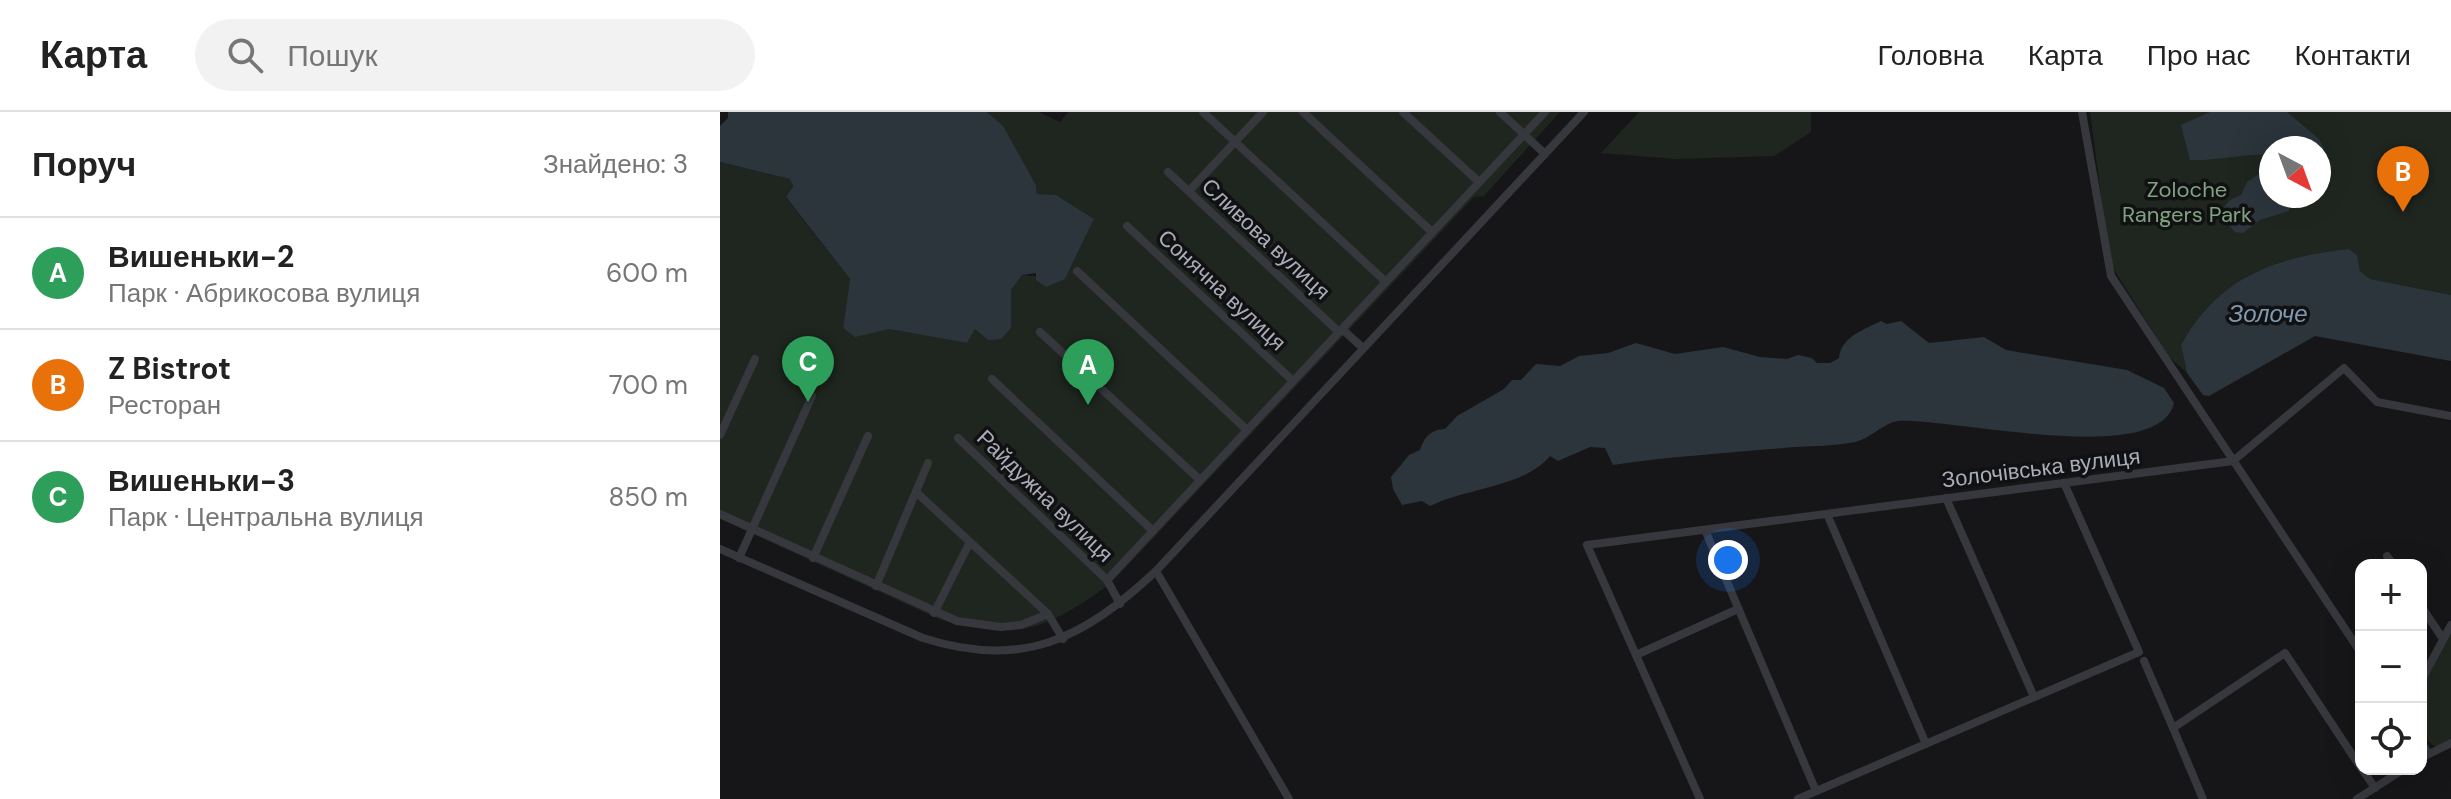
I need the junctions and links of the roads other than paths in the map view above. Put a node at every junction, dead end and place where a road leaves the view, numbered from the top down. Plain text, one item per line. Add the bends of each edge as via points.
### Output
1 (1203, 112) edge
2 (1263, 112) edge
3 (1303, 112) edge
4 (1403, 112) edge
5 (1500, 112) edge
6 (1545, 112) edge
7 (1584, 112) edge
8 (2082, 112) edge
9 (1524, 135) junction
10 (1235, 142) junction
11 (1545, 154) junction
12 (1168, 172) dead end
13 (1479, 182) junction
14 (1189, 191) junction
15 (1127, 226) dead end
16 (1432, 232) junction
17 (1077, 271) dead end
18 (1386, 282) junction
19 (1341, 330) junction
20 (1040, 332) dead end
21 (1363, 348) junction
22 (755, 359) dead end
23 (992, 379) dead end
24 (1293, 381) junction
25 (812, 396) dead end
26 (2451, 416) edge
27 (1247, 430) junction
28 (720, 435) edge
29 (868, 436) dead end
30 (958, 438) dead end
31 (2233, 461) junction
32 (928, 463) dead end
33 (1200, 480) junction
34 (2064, 483) junction
35 (916, 492) junction
36 (1946, 498) junction
37 (720, 514) edge
38 (1827, 514) junction
39 (751, 529) junction
40 (1705, 530) junction
41 (1153, 531) junction
42 (970, 542) junction
43 (720, 549) edge
44 (2387, 556) dead end
45 (739, 558) junction
46 (813, 558) junction
47 (2389, 559) edge
48 (1156, 571) junction
49 (1107, 580) junction
50 (876, 586) junction
51 (1120, 604) junction
52 (1738, 609) junction
53 (934, 613) junction
54 (1048, 614) junction
55 (2427, 615) edge
56 (2451, 625) edge
57 (1063, 639) junction
58 (2443, 639) junction
59 (2355, 644) edge
60 (1636, 655) junction
61 (2144, 661) dead end
62 (2427, 670) edge
63 (2034, 697) junction
64 (2173, 728) junction
65 (2451, 743) edge
66 (1926, 744) junction
67 (2427, 755) edge
68 (2355, 759) edge
69 (2366, 775) edge
70 (2395, 775) edge
71 (2375, 788) junction
72 (1816, 791) junction
73 (1289, 799) edge
74 (1700, 799) edge
75 (1798, 799) edge
76 (2203, 799) edge
77 (2357, 799) edge

1 - 10 street
2 - 10 street
3 - 16 street
4 - 13 street
5 - 9 street
6 - 9 street
7 - 11 street
8 - 31 street via 2111,276
9 - 11 street
9 - 13 street
10 - 14 street
10 - 18 street
11 - 21 street
12 - 14 street, Сливова вулиця
13 - 16 street
14 - 19 street, Сливова вулиця
15 - 24 street, Сонячна вулиця
16 - 18 street
17 - 27 street
18 - 19 street
19 - 21 street, Сливова вулиця
19 - 24 street
20 - 33 street
21 - 48 street
22 - 28 street
23 - 41 street
24 - 27 street
25 - 39 street
26 - 31 street via 2377,402 2344,368
27 - 33 street
29 - 46 street
30 - 49 street, Райдужна вулиця
31 - 34 street, Золочівська вулиця
31 - 59 street
32 - 35 street
33 - 41 street
34 - 36 street, Золочівська вулиця
34 - 63 street via 2139,652
35 - 42 street
35 - 50 street
36 - 38 street, Золочівська вулиця
36 - 63 street
37 - 39 street
38 - 40 street, Золочівська вулиця
38 - 66 street
39 - 45 street
39 - 46 street
40 - 52 street
40 - 60 street, Золочівська вулиця via 1587,545
41 - 49 street
42 - 53 street
42 - 54 street
43 - 45 street
44 - 47 street
45 - 57 street via 955,648 1024,649
46 - 50 street
48 - 51 street
48 - 73 street
49 - 51 street, Райдужна вулиця
50 - 53 street
51 - 57 street
52 - 60 street
52 - 72 street
53 - 54 street via 973,626 1001,627
54 - 57 street
55 - 58 street
56 - 58 street
58 - 62 street
60 - 74 street
61 - 64 street
63 - 66 street
64 - 68 street via 2285,653
64 - 76 street
65 - 67 street
66 - 72 street
69 - 71 street
70 - 71 street
71 - 77 street
72 - 75 street

